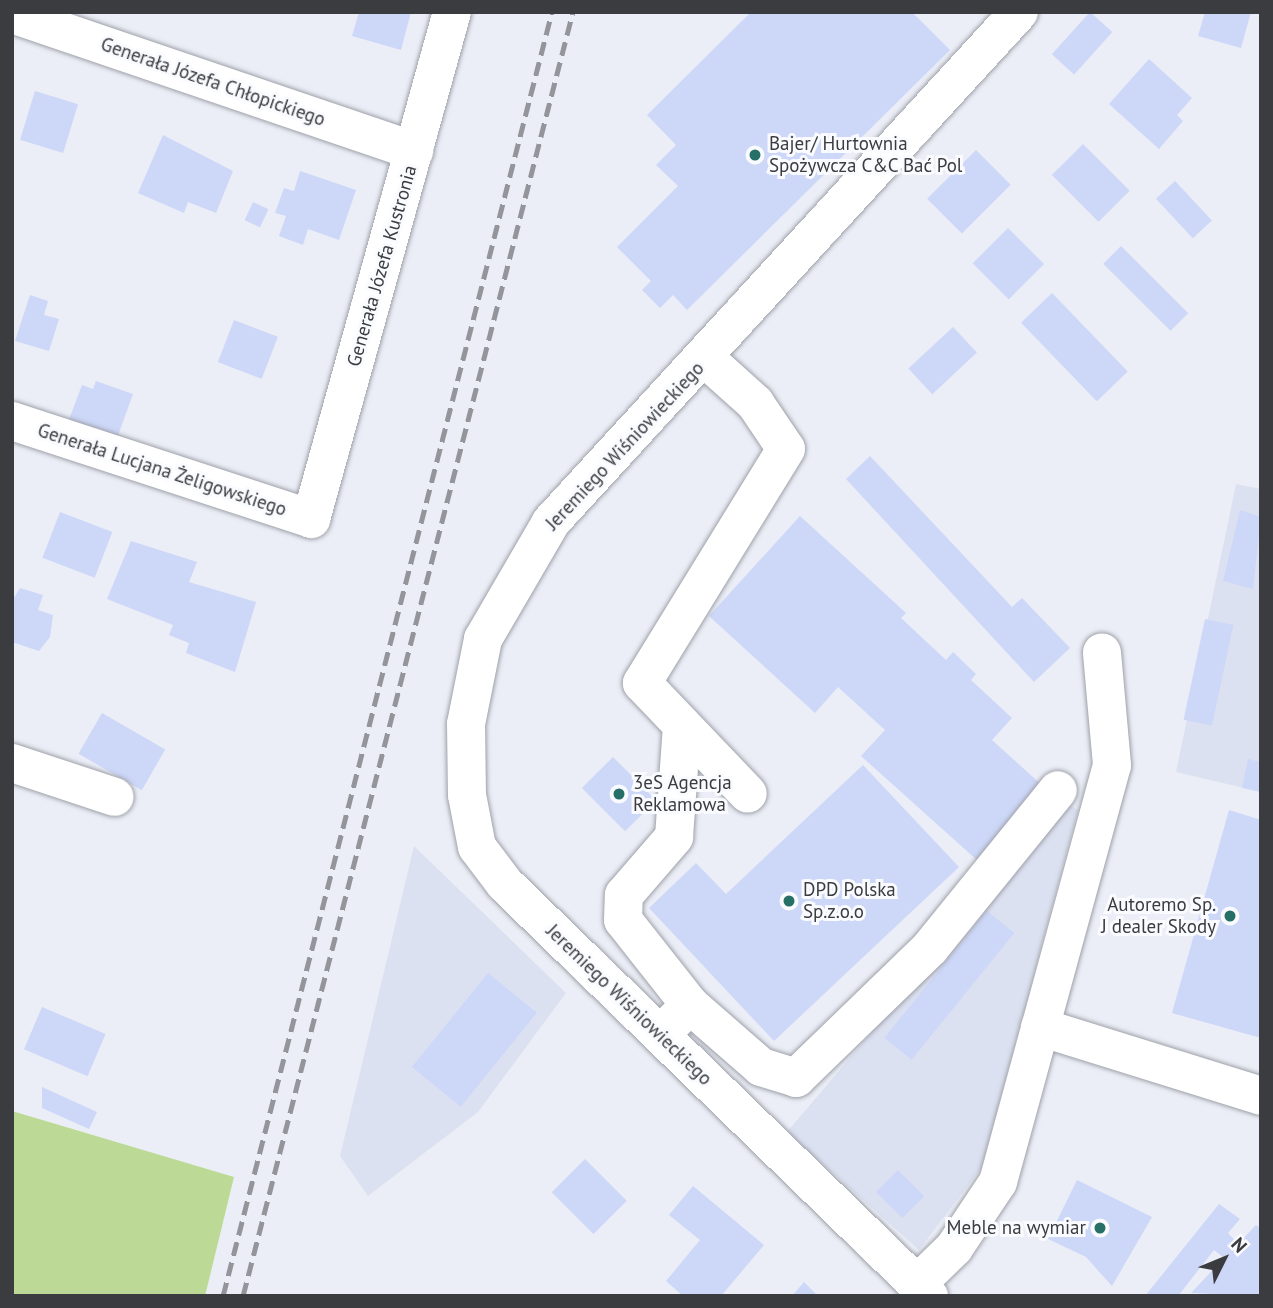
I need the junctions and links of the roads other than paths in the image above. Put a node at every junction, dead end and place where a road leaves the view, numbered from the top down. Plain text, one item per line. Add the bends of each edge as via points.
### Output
1 (452, 12) edge
2 (1019, 12) edge
3 (12, 14) edge
4 (414, 151) junction
5 (706, 359) junction
6 (12, 421) edge
7 (311, 519) joint
8 (1102, 652) dead end
9 (682, 725) junction
10 (12, 763) edge
11 (1058, 790) dead end
12 (748, 794) dead end
13 (115, 797) dead end
14 (690, 1005) junction
15 (1040, 1027) junction
16 (660, 1036) junction
17 (1261, 1096) edge
18 (923, 1290) edge

1 - 4 street, Generała Józefa Kustronia
2 - 5 street, Jeremiego Wiśniowieckiego
3 - 4 street, Generała Józefa Chłopickiego
4 - 7 street, Generała Józefa Kustronia
5 - 9 street via 755,403 786,449 642,683
5 - 16 street, Jeremiego Wiśniowieckiego via 551,522 521,567 483,639 466,724 467,795 477,847 505,884
6 - 7 street, Generała Lucjana Żeligowskiego
8 - 15 street via 1112,765
9 - 12 street
9 - 14 street via 674,836 624,895 624,920
10 - 13 street
11 - 14 street via 930,948 796,1078 761,1067
14 - 16 street
15 - 17 street
15 - 18 street via 998,1182
16 - 18 street, Jeremiego Wiśniowieckiego

